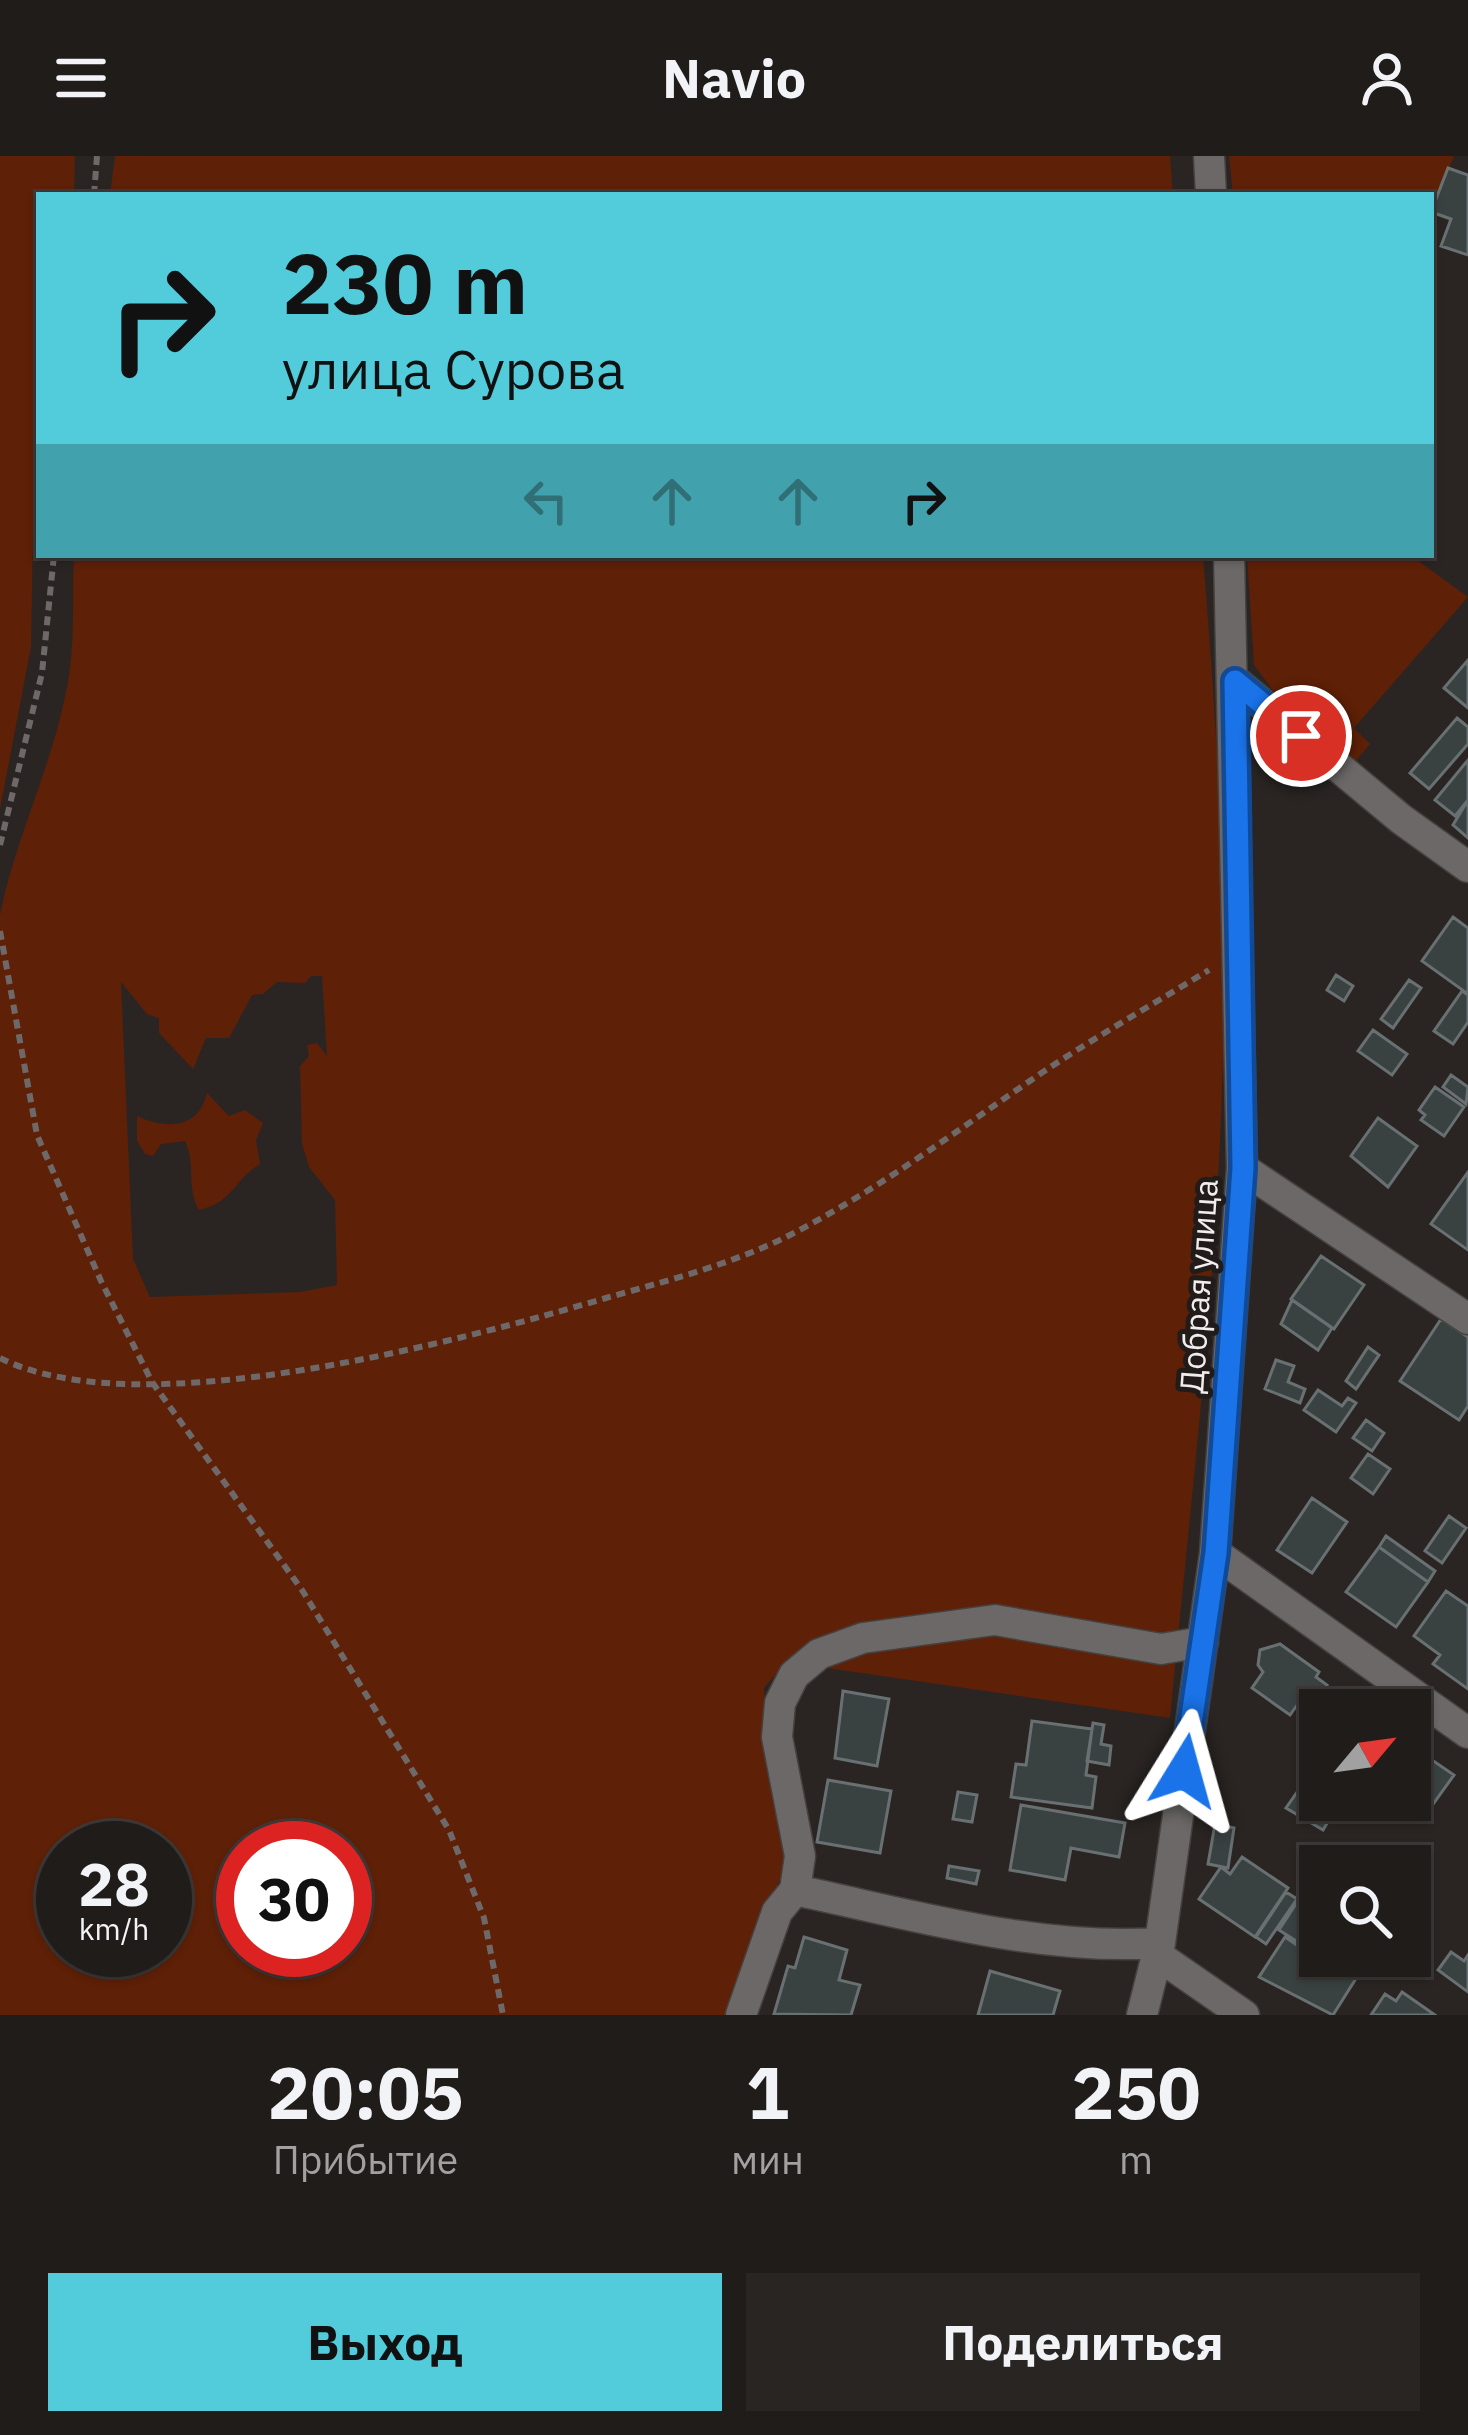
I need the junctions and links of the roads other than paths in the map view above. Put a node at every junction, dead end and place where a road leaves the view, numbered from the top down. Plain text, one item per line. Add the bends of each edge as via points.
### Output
1 (1209, 156) edge
2 (1211, 192) edge
3 (1229, 558) edge
4 (1235, 681) junction
5 (1468, 866) edge
6 (1243, 1168) junction
7 (1468, 1319) edge
8 (1216, 1553) junction
9 (1203, 1642) junction
10 (1468, 1733) edge
11 (795, 1890) junction
12 (1158, 1949) junction
13 (741, 2015) edge
14 (1142, 2015) edge
15 (1244, 2015) edge

1 - 2 street
3 - 4 street, Добрая улица
4 - 5 street
4 - 6 street, Добрая улица
6 - 7 street
6 - 8 street, Добрая улица
8 - 9 street, Добрая улица
8 - 10 street
9 - 11 street via 1161,1649 995,1620 863,1638 819,1654 794,1675 778,1720 800,1856
9 - 12 street, Добрая улица
11 - 12 street via 1005,1934
11 - 13 street via 777,1912
12 - 14 street, Добрая улица
12 - 15 street

